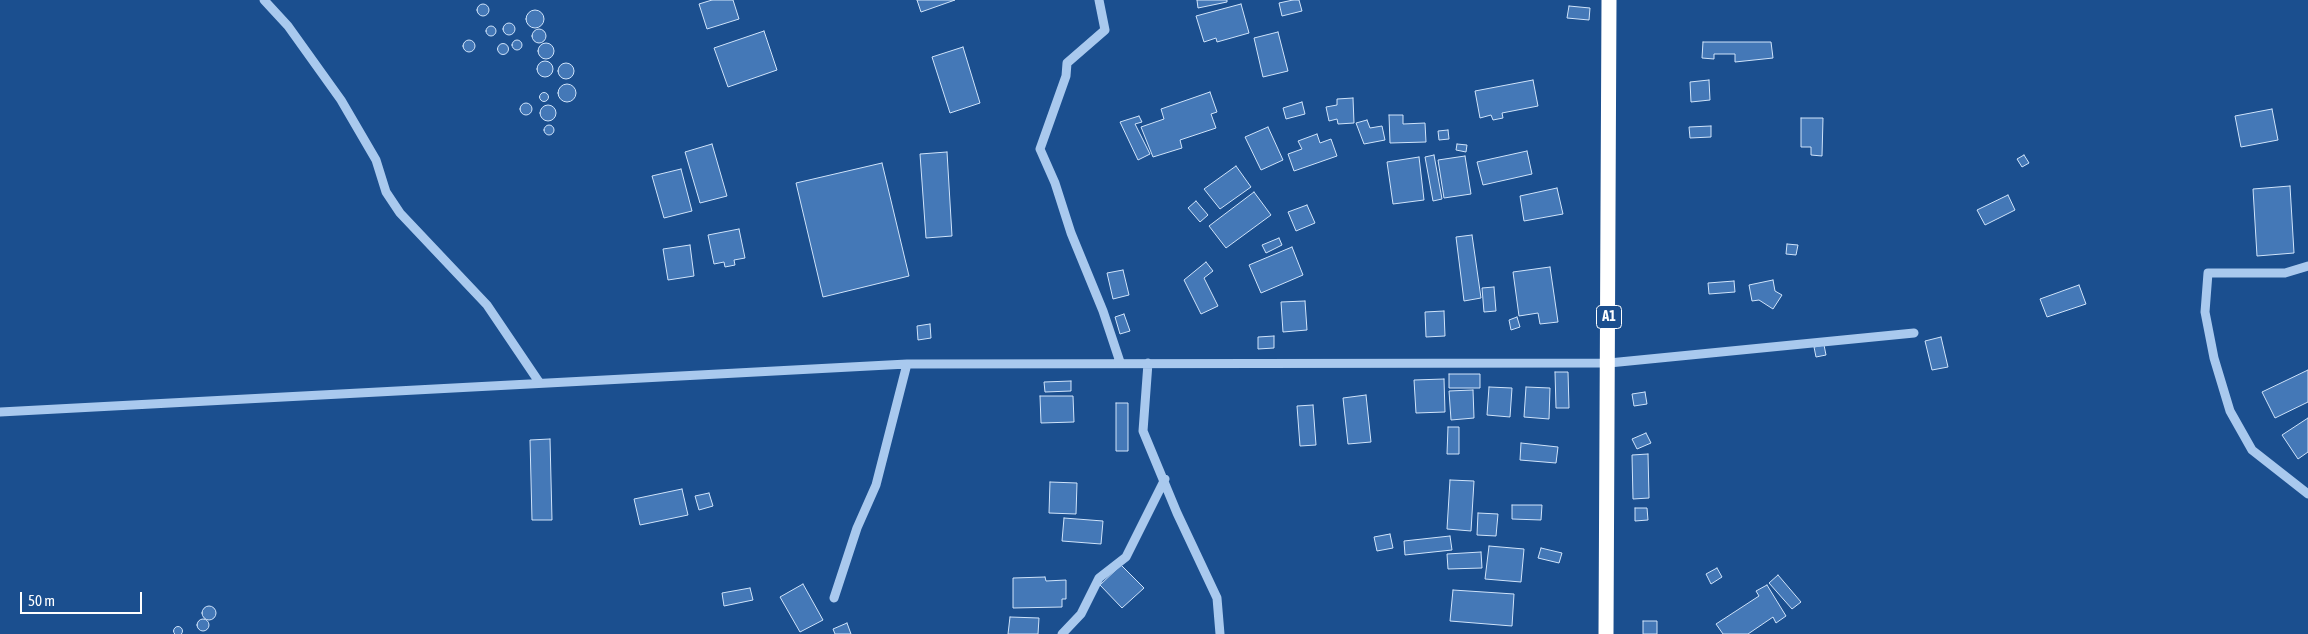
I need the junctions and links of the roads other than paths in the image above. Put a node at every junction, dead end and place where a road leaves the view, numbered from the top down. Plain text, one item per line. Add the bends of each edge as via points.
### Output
1 (264, 0) edge
2 (1100, 0) edge
3 (1609, 0) edge
4 (2308, 266) edge
5 (1914, 333) dead end
6 (1120, 362) junction
7 (907, 364) junction
8 (1148, 364) junction
9 (1609, 364) junction
10 (539, 382) junction
11 (0, 412) edge
12 (1165, 479) junction
13 (2308, 494) edge
14 (834, 598) dead end
15 (1062, 634) edge
16 (1220, 634) edge
17 (1606, 634) edge

1 - 10 street via 288,26 341,100 376,160 386,192 400,213 487,305
2 - 6 street via 1105,30 1067,63 1066,76 1040,149
3 - 9 highway, A1
4 - 13 street via 2285,273 2208,273 2205,312 2214,358 2230,411 2252,450
5 - 9 street
6 - 7 street
6 - 8 street
7 - 10 street
7 - 14 street via 876,486 857,528
8 - 9 street
8 - 12 street via 1143,431
9 - 17 highway, A1
10 - 11 street
12 - 15 street via 1126,557 1099,578 1082,614
12 - 16 street via 1217,598

